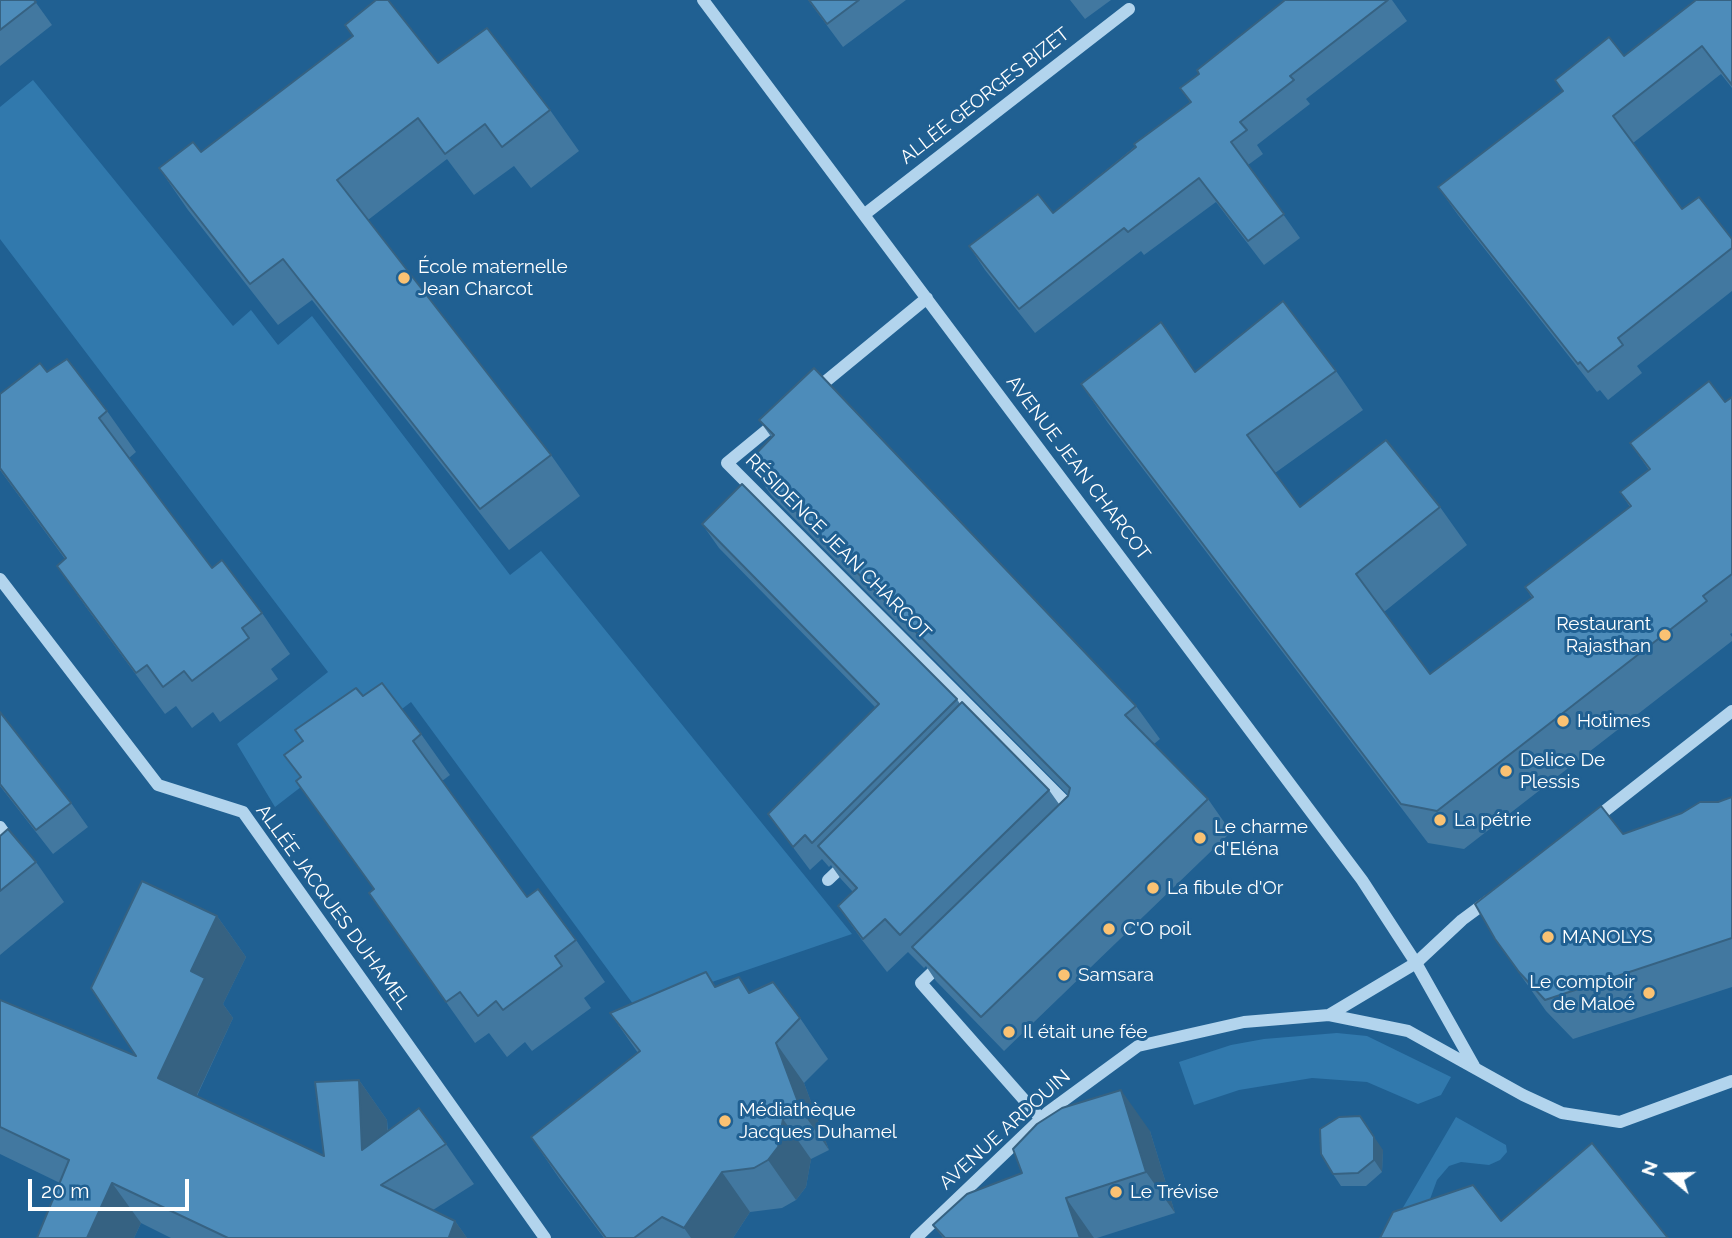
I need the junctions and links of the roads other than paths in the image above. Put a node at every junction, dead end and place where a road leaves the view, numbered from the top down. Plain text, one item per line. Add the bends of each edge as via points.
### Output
1 (704, 0) edge
2 (1129, 9) dead end
3 (865, 214) junction
4 (927, 298) junction
5 (802, 401) edge
6 (792, 410) edge
7 (0, 579) edge
8 (1732, 711) edge
9 (986, 723) junction
10 (976, 733) edge
11 (1085, 823) edge
12 (0, 827) edge
13 (1579, 831) edge
14 (858, 850) edge
15 (0, 868) edge
16 (828, 880) edge
17 (1504, 889) edge
18 (950, 955) edge
19 (1416, 963) junction
20 (1329, 1015) junction
21 (1474, 1066) junction
22 (1732, 1081) edge
23 (1041, 1119) junction
24 (545, 1238) edge
25 (916, 1238) edge

1 - 3 street, AVENUE JEAN CHARCOT
2 - 3 street, ALLÉE GEORGES BIZET
3 - 4 street, AVENUE JEAN CHARCOT
4 - 5 street
4 - 19 street, AVENUE JEAN CHARCOT via 1363,880
6 - 9 street, RÉSIDENCE JEAN CHARCOT via 727,463
7 - 24 street, ALLÉE JACQUES DUHAMEL via 158,785 243,812
8 - 13 street
9 - 10 street
9 - 11 street, RÉSIDENCE JEAN CHARCOT
12 - 15 street via 18,853
14 - 16 street
17 - 19 street
18 - 23 street via 921,983
19 - 20 street, AVENUE ARDOUIN
19 - 21 street, AVENUE ARDOUIN
20 - 21 street, AVENUE ARDOUIN via 1408,1031
20 - 23 street, AVENUE ARDOUIN via 1244,1022 1138,1046
21 - 22 street, AVENUE ARDOUIN via 1562,1113 1620,1122
23 - 25 street, AVENUE ARDOUIN

